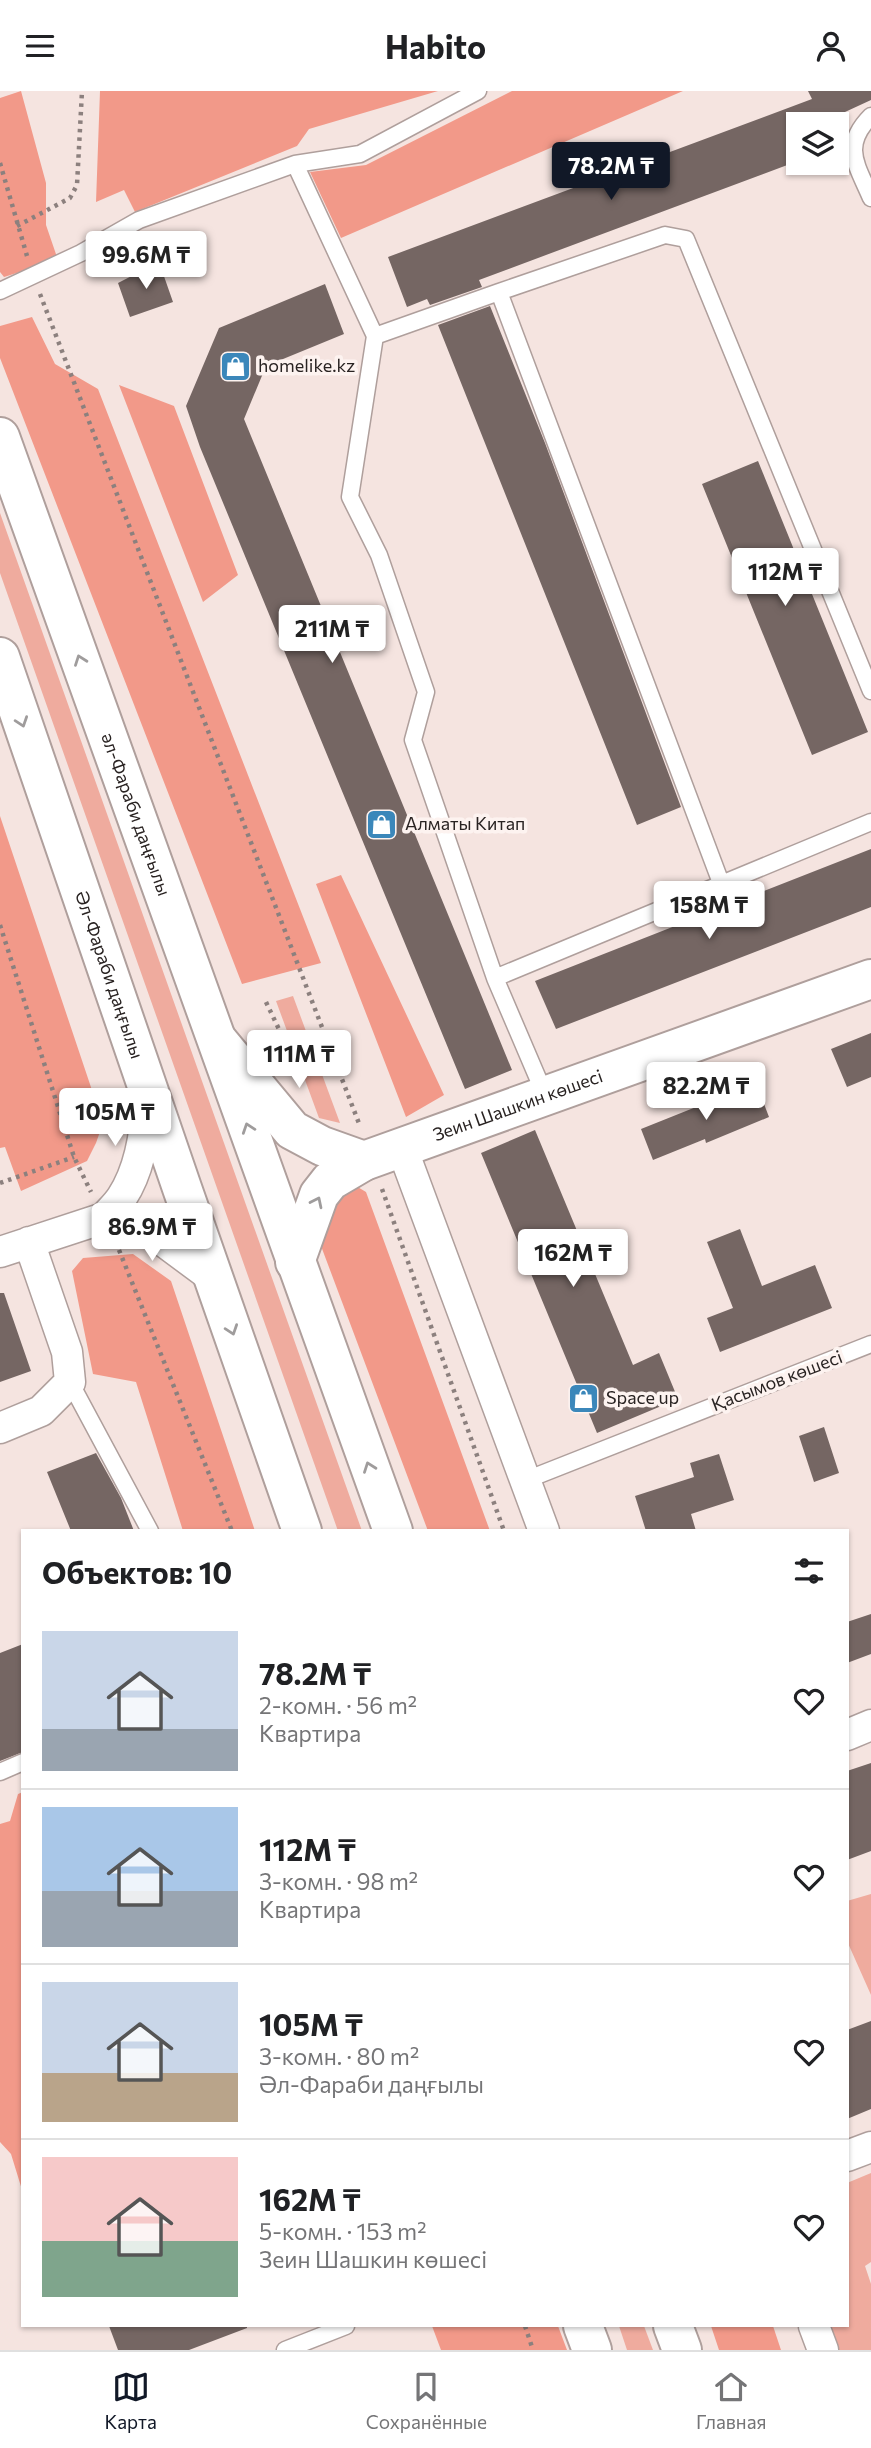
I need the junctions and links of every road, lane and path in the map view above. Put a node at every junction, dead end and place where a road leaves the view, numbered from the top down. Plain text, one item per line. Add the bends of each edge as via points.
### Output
1 (82, 91) edge
2 (478, 91) edge
3 (871, 116) edge
4 (0, 163) edge
5 (295, 164) junction
6 (871, 198) edge
7 (17, 226) junction
8 (33, 276) junction
9 (0, 291) edge
10 (499, 292) junction
11 (375, 336) junction
12 (0, 437) edge
13 (0, 657) edge
14 (871, 691) edge
15 (871, 822) edge
16 (721, 883) junction
17 (0, 925) edge
18 (495, 978) junction
19 (871, 979) edge
20 (266, 1002) dead end
21 (218, 1041) junction
22 (331, 1049) junction
23 (147, 1087) junction
24 (546, 1097) junction
25 (402, 1147) junction
26 (74, 1157) junction
27 (369, 1159) junction
28 (0, 1183) edge
29 (104, 1218) junction
30 (29, 1242) junction
31 (0, 1252) edge
32 (295, 1262) junction
33 (213, 1278) junction
34 (871, 1344) edge
35 (70, 1382) junction
36 (0, 1428) edge
37 (526, 1480) junction
38 (149, 1529) edge
39 (231, 1529) edge
40 (301, 1529) edge
41 (392, 1529) edge
42 (502, 1529) edge
43 (543, 1529) edge
44 (871, 1725) edge
45 (849, 1734) edge
46 (21, 1763) edge
47 (0, 1772) edge
48 (871, 2147) edge
49 (849, 2155) edge
50 (343, 2327) edge
51 (525, 2327) edge
52 (583, 2327) edge
53 (673, 2327) edge
54 (814, 2327) edge
55 (285, 2350) edge
56 (533, 2350) edge
57 (592, 2350) edge
58 (682, 2350) edge
59 (823, 2350) edge

1 - 7 path via 77,185 71,198
2 - 5 lane via 360,154
3 - 6 lane via 859,128 852,153
4 - 7 path
5 - 8 lane via 139,220
5 - 11 lane
7 - 8 path
8 - 9 lane
8 - 22 path
10 - 11 lane
10 - 14 lane via 665,235 686,239
10 - 16 lane
11 - 18 lane via 350,497 379,555 426,692 413,740
21 -> 12 main road, әл-Фараби даңғылы
13 -> 23 main road, Әл-Фараби даңғылы
15 - 16 lane
16 - 18 lane
17 - 26 path
18 - 24 lane
19 - 24 main road, Зеин Шашкин көшесі
20 - 22 path via 286,1044
21 - 27 main road via 292,1130 322,1146
32 -> 21 main road, әл-Фараби даңғылы
22 - 27 path
23 - 29 street via 144,1134 136,1166 122,1197
23 - 33 main road, Әл-Фараби даңғылы
24 - 25 main road, Зеин Шашкин көшесі
25 - 27 main road, Зеин Шашкин көшесі
25 - 37 street
26 - 28 path
26 - 29 path
32 -> 27 main road, Зеин Шашкин көшесі via 319,1195 330,1181
27 - 42 path
29 - 30 street
29 - 33 street via 133,1224 159,1238
29 - 39 path
30 - 31 street
30 - 35 street via 67,1352
41 -> 32 main road
33 -> 40 main road, Әл-Фараби даңғылы
34 - 37 lane, Қасымов көшесі
35 - 36 street via 41,1411
35 - 38 lane
37 - 43 street
44 - 45 street
46 - 47 lane
48 - 49 street
50 - 55 lane
51 - 56 path
52 - 57 main road
53 - 58 main road
54 - 59 street

